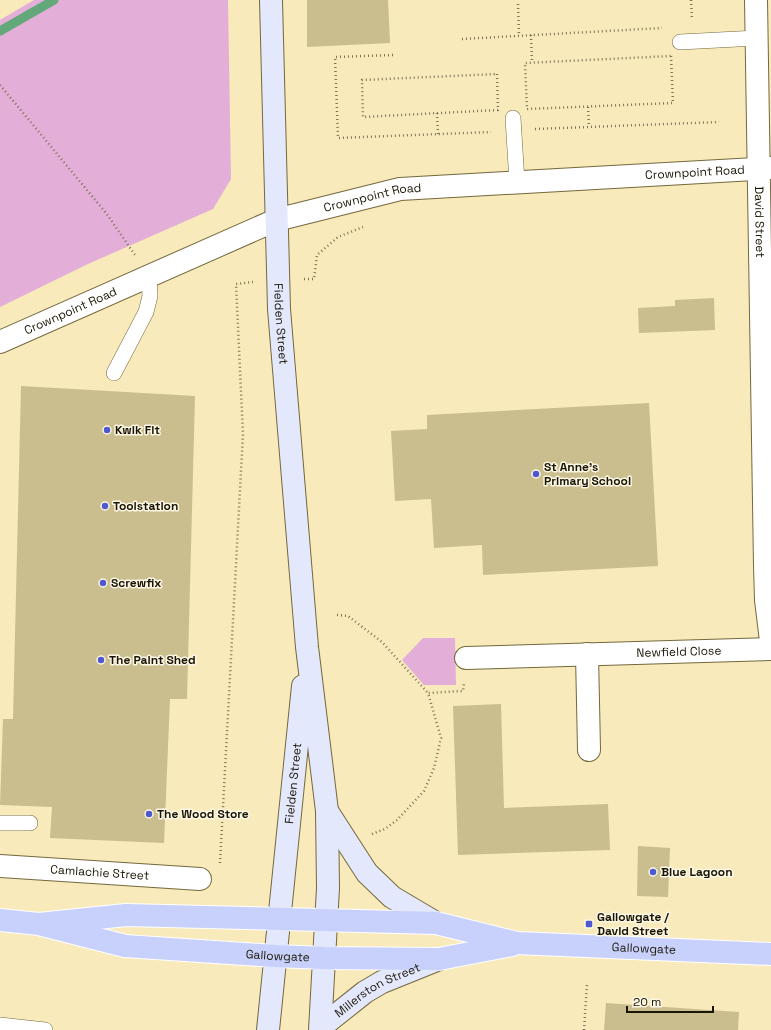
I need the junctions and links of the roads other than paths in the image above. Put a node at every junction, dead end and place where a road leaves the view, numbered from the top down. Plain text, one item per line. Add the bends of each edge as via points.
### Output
1 (270, 0) edge
2 (756, 0) edge
3 (757, 38) junction
4 (680, 42) dead end
5 (513, 118) dead end
6 (765, 168) edge
7 (516, 182) junction
8 (276, 220) junction
9 (149, 277) junction
10 (0, 342) edge
11 (114, 373) dead end
12 (771, 641) edge
13 (307, 647) junction
14 (771, 649) edge
15 (587, 654) junction
16 (466, 658) road end
17 (589, 750) dead end
18 (327, 811) junction
19 (0, 823) edge
20 (30, 823) dead end
21 (0, 866) edge
22 (200, 879) road end
23 (279, 919) junction
24 (0, 920) edge
25 (326, 920) junction
26 (436, 923) junction
27 (39, 924) junction
28 (517, 944) junction
29 (771, 954) edge
30 (275, 956) junction
31 (325, 958) junction
32 (438, 960) junction
33 (0, 1025) edge
34 (321, 1028) edge
35 (45, 1030) edge
36 (268, 1030) edge

1 - 8 main road, Fielden Street
2 - 3 street, David Street
3 - 4 lane
3 - 6 street, David Street
5 - 7 lane
6 - 7 street, Crownpoint Road
6 - 12 street, David Street via 765,565
7 - 8 street, Crownpoint Road via 400,189
8 - 9 street, Crownpoint Road
8 - 13 main road, Fielden Street via 280,317
9 - 10 street, Crownpoint Road
9 - 11 lane via 150,296 146,312
13 - 18 main road, Fielden Street
13 - 23 main road, Fielden Street
14 - 15 street, Newfield Close
15 - 16 street, Newfield Close
15 - 17 street
18 - 25 main road, Fielden Street
18 - 26 main road, Fielden Street via 367,873 392,897
19 - 20 lane
21 - 22 street, Camlachie Street
23 - 25 main road, Gallowgate
23 - 27 main road, Gallowgate via 126,915
23 - 30 main road
24 - 27 main road, Gallowgate
25 - 26 main road, Gallowgate
25 - 31 main road, Fielden Street
26 - 28 main road, Gallowgate
27 - 30 main road, Gallowgate via 125,946
28 - 29 main road, Gallowgate
28 - 32 main road, Gallowgate
30 - 31 main road, Gallowgate
30 - 36 main road
31 - 32 main road, Gallowgate
31 - 34 main road, Millerston Street
32 - 34 main road, Millerston Street via 382,982 364,992
33 - 35 lane

